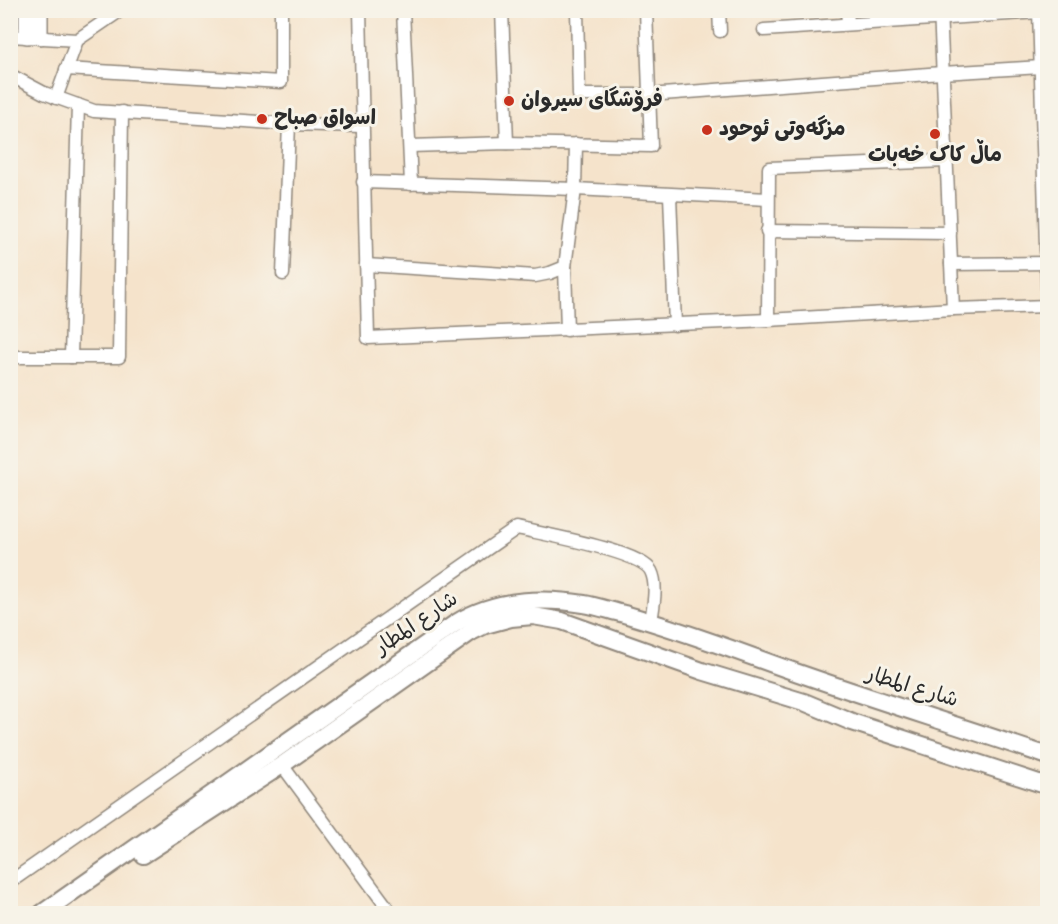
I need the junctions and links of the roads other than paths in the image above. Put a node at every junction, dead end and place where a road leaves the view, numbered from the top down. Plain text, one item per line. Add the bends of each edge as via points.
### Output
1 (27, 10) edge
2 (40, 10) edge
3 (121, 10) edge
4 (281, 10) edge
5 (360, 10) edge
6 (403, 10) edge
7 (502, 10) edge
8 (577, 10) edge
9 (646, 10) edge
10 (719, 10) edge
11 (1039, 11) edge
12 (940, 14) edge
13 (847, 17) edge
14 (764, 30) dead end
15 (720, 31) dead end
16 (10, 36) edge
17 (34, 37) junction
18 (77, 40) junction
19 (1041, 67) junction
20 (66, 69) junction
21 (942, 73) junction
22 (10, 75) edge
23 (649, 95) junction
24 (56, 98) junction
25 (78, 105) junction
26 (122, 112) junction
27 (289, 124) junction
28 (362, 126) junction
29 (507, 143) junction
30 (576, 144) junction
31 (410, 146) junction
32 (946, 161) junction
33 (363, 182) junction
34 (411, 184) junction
35 (575, 189) junction
36 (670, 195) junction
37 (768, 199) junction
38 (767, 231) junction
39 (950, 233) junction
40 (1045, 263) junction
41 (951, 264) junction
42 (366, 265) junction
43 (565, 267) junction
44 (283, 274) dead end
45 (953, 309) junction
46 (1047, 309) edge
47 (768, 320) junction
48 (675, 325) junction
49 (567, 330) junction
50 (10, 357) edge
51 (71, 357) junction
52 (651, 621) junction
53 (809, 677) junction
54 (804, 702) junction
55 (1047, 756) edge
56 (282, 765) junction
57 (1047, 786) edge
58 (10, 882) edge
59 (41, 914) edge
60 (55, 914) edge
61 (392, 914) edge

1 - 17 street
2 - 17 street
3 - 18 street
4 - 20 street via 281,82
5 - 28 street
6 - 31 street
7 - 29 street
8 - 23 street via 579,95
9 - 23 street
10 - 15 street
11 - 12 street
11 - 19 street
12 - 13 street
12 - 21 street
13 - 14 street
16 - 17 street
17 - 18 street
18 - 20 street
19 - 21 street
19 - 40 street
20 - 24 street
21 - 23 street
21 - 32 street
22 - 24 street
23 - 30 street via 651,146
24 - 25 street
25 - 26 street via 94,111
25 - 51 street
26 - 27 street
26 - 51 street via 119,357
27 - 28 street
27 - 44 street
28 - 33 street
29 - 30 street
29 - 31 street
30 - 35 street
31 - 34 street
32 - 37 street via 769,168
32 - 39 street
33 - 34 street
33 - 42 street
34 - 35 street
35 - 36 street
35 - 43 street
36 - 37 street
36 - 48 street
37 - 38 street
38 - 39 street
38 - 47 street
39 - 41 street
40 - 41 street
40 - 46 street
41 - 45 street
42 - 43 street via 535,276
42 - 49 street via 368,338
43 - 49 street
45 - 46 street
45 - 47 street
47 - 48 street
48 - 49 street
50 - 51 street
52 - 53 main road, شارع المطار
52 - 58 street via 653,580 641,560 517,528
52 - 59 main road, شارع المطار via 568,602 514,602 473,613
53 - 54 main road
53 - 55 main road, شارع المطار
54 - 56 main road, شارع المطار via 562,621 533,616 511,618 471,633
54 - 57 main road, شارع المطار via 852,722
56 - 60 main road, شارع المطار
56 - 61 street

